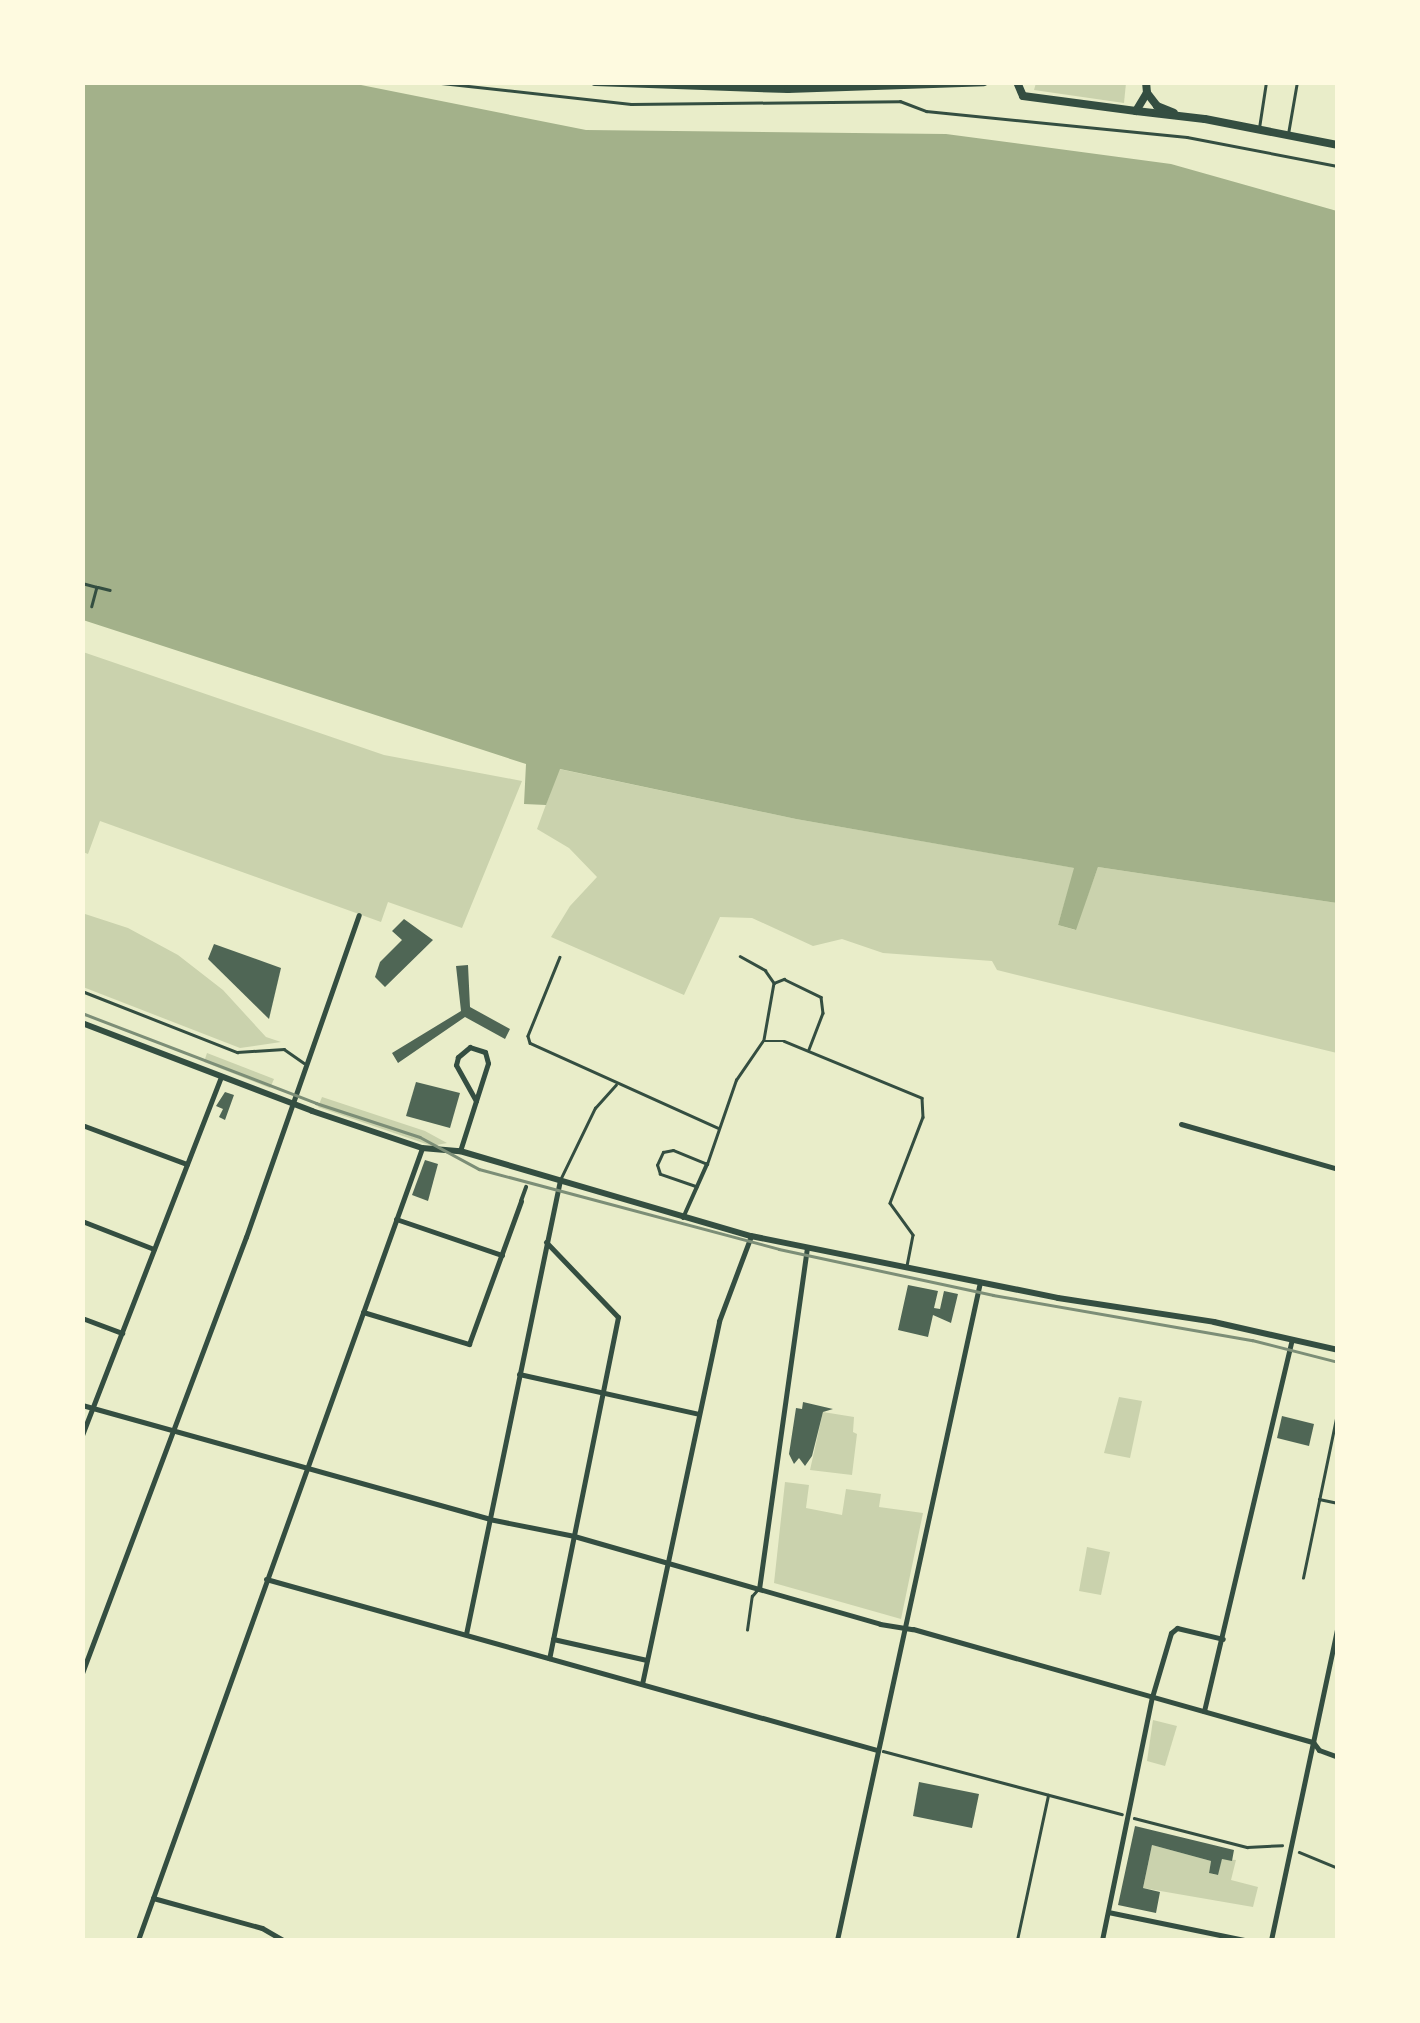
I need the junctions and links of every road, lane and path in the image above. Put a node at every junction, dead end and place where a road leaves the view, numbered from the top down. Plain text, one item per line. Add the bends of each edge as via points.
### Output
1 (432, 82) edge
2 (595, 82) edge
3 (984, 82) edge
4 (1017, 82) edge
5 (1266, 82) edge
6 (1297, 82) edge
7 (1148, 86) edge
8 (1136, 111) junction
9 (1182, 116) junction
10 (1258, 129) junction
11 (1337, 131) edge
12 (1288, 136) junction
13 (1336, 145) edge
14 (1338, 166) edge
15 (82, 584) edge
16 (97, 587) junction
17 (110, 590) dead end
18 (92, 606) dead end
19 (359, 915) dead end
20 (740, 956) dead end
21 (560, 958) dead end
22 (774, 984) junction
23 (82, 991) edge
24 (82, 1023) edge
25 (763, 1041) junction
26 (808, 1051) junction
27 (306, 1065) junction
28 (221, 1076) junction
29 (620, 1085) junction
30 (476, 1100) junction
31 (292, 1104) junction
32 (1182, 1124) dead end
33 (82, 1125) edge
34 (718, 1128) junction
35 (422, 1148) junction
36 (460, 1151) junction
37 (187, 1164) junction
38 (706, 1164) junction
39 (1338, 1169) edge
40 (560, 1182) junction
41 (526, 1187) dead end
42 (698, 1187) junction
43 (521, 1202) joint
44 (683, 1218) junction
45 (396, 1219) junction
46 (82, 1221) edge
47 (750, 1236) junction
48 (545, 1242) junction
49 (807, 1247) junction
50 (154, 1249) junction
51 (502, 1255) junction
52 (906, 1266) junction
53 (980, 1282) junction
54 (363, 1312) junction
55 (82, 1318) edge
56 (122, 1333) junction
57 (1292, 1339) junction
58 (1338, 1350) edge
59 (518, 1374) junction
60 (603, 1393) junction
61 (82, 1405) edge
62 (93, 1408) junction
63 (1338, 1408) edge
64 (699, 1414) junction
65 (1336, 1422) edge
66 (171, 1430) junction
67 (82, 1435) edge
68 (307, 1468) junction
69 (1319, 1499) junction
70 (1338, 1503) edge
71 (489, 1520) junction
72 (574, 1536) junction
73 (669, 1562) junction
74 (1303, 1578) dead end
75 (266, 1579) junction
76 (759, 1589) junction
77 (1338, 1625) edge
78 (905, 1628) junction
79 (747, 1630) dead end
80 (466, 1634) junction
81 (553, 1639) junction
82 (1223, 1639) junction
83 (549, 1658) junction
84 (648, 1660) junction
85 (82, 1673) edge
86 (642, 1684) junction
87 (1152, 1697) junction
88 (1204, 1712) junction
89 (1313, 1742) junction
90 (877, 1750) junction
91 (1338, 1756) edge
92 (1049, 1793) junction
93 (1128, 1816) junction
94 (1290, 1848) junction
95 (1338, 1868) edge
96 (154, 1898) junction
97 (1108, 1912) junction
98 (138, 1940) edge
99 (283, 1940) edge
100 (837, 1940) edge
101 (1018, 1940) edge
102 (1102, 1940) edge
103 (1244, 1940) edge
104 (1271, 1940) edge

1 - 14 path via 632,104 900,101 926,110 1187,136
2 - 3 main road via 788,90
4 - 8 main road via 1023,96
5 - 10 lane
6 - 12 lane
7 - 8 main road
7 - 9 main road via 1157,106
8 - 9 main road
9 - 10 main road
10 - 12 main road
11 - 13 lane
12 - 13 main road
15 - 16 path
16 - 17 path
16 - 18 path
19 - 27 street
20 - 22 lane via 765,970
21 - 29 lane via 530,1043
22 - 25 lane
22 - 26 lane via 784,979 821,997 824,1013
23 - 27 lane via 237,1052 284,1049
24 - 28 street
25 - 26 lane
25 - 34 lane via 736,1080
26 - 52 lane via 925,1102 890,1203 913,1235
27 - 31 street
28 - 31 street
28 - 37 street
29 - 34 lane
29 - 40 lane via 595,1108
30 - 30 street via 456,1065 470,1047 488,1056
30 - 36 street
31 - 35 street
31 - 66 street
32 - 39 street
33 - 37 street
34 - 38 lane
35 - 36 street
35 - 45 street
36 - 40 street
37 - 50 street
38 - 42 street
38 - 42 lane via 673,1150 662,1152 657,1165 660,1174
40 - 44 street
40 - 48 street
41 - 43 street
42 - 44 street
43 - 51 street
44 - 47 street
45 - 51 street
45 - 54 street
46 - 50 street
47 - 49 street
47 - 64 street via 719,1321
48 - 59 street
48 - 60 street via 618,1317
49 - 52 street
49 - 76 street
50 - 56 street
51 - 54 street via 470,1344
52 - 53 street
53 - 57 street
53 - 78 street
54 - 68 street
55 - 56 street
56 - 62 street
57 - 58 street
57 - 82 street
59 - 60 street
59 - 71 street
60 - 64 street
60 - 72 street
61 - 62 street
62 - 66 street
62 - 67 street
63 - 65 lane
64 - 73 street
65 - 69 lane
66 - 68 street
66 - 85 street
68 - 71 street
68 - 75 street
69 - 70 lane
69 - 74 lane
71 - 72 street
71 - 80 street
72 - 73 street
72 - 81 street
73 - 76 street
73 - 84 street
75 - 80 street
75 - 96 street
76 - 78 street
76 - 79 lane
77 - 89 street
78 - 87 street
78 - 90 street
80 - 83 street
81 - 83 street
81 - 84 street
82 - 87 street via 1173,1629
82 - 88 street
83 - 86 street
84 - 86 street
86 - 90 street
87 - 88 street
87 - 93 street
88 - 89 street
89 - 91 street
89 - 94 street
90 - 92 path
90 - 100 street
92 - 93 path
92 - 101 path
93 - 94 path via 1248,1847
93 - 97 street
94 - 95 path
94 - 104 street
96 - 98 street
96 - 99 street
97 - 102 street
97 - 103 street

